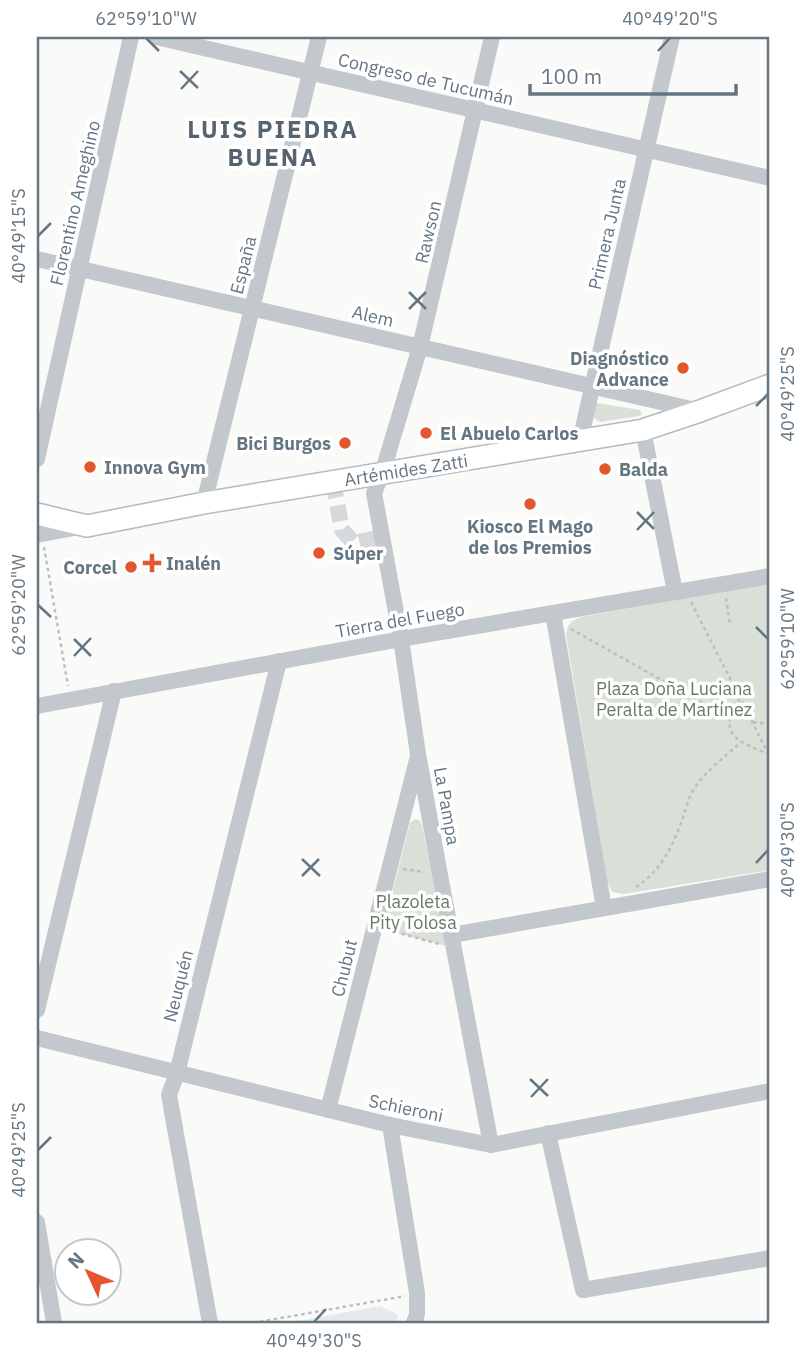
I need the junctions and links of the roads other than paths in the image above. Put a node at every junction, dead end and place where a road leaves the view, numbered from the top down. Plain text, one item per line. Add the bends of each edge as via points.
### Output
1 (131, 37) edge
2 (156, 37) edge
3 (319, 37) edge
4 (492, 37) edge
5 (672, 37) edge
6 (310, 72) junction
7 (476, 111) junction
8 (646, 150) junction
9 (770, 178) edge
10 (37, 259) edge
11 (79, 269) junction
12 (252, 308) junction
13 (420, 347) junction
14 (770, 385) edge
15 (592, 386) junction
16 (700, 411) junction
17 (643, 430) junction
18 (580, 441) junction
19 (37, 459) edge
20 (382, 474) junction
21 (204, 503) junction
22 (39, 528) edge
23 (770, 576) edge
24 (680, 591) junction
25 (552, 613) junction
26 (401, 639) junction
27 (279, 661) junction
28 (114, 691) junction
29 (37, 706) edge
30 (418, 754) junction
31 (770, 879) edge
32 (604, 908) junction
33 (453, 942) junction
34 (37, 1010) edge
35 (37, 1038) edge
36 (177, 1073) junction
37 (770, 1091) edge
38 (328, 1110) junction
39 (390, 1125) junction
40 (548, 1133) junction
41 (491, 1145) junction
42 (37, 1222) edge
43 (770, 1258) edge
44 (54, 1323) edge
45 (210, 1323) edge
46 (414, 1323) edge

1 - 11 street, Florentino Ameghino
2 - 6 street, Congreso de Tucumán
3 - 6 street, España
4 - 7 street, Rawson
5 - 8 street, Primera Junta
6 - 7 street, Congreso de Tucumán
6 - 12 street, España
7 - 8 street, Congreso de Tucumán
7 - 13 street, Rawson
8 - 9 street, Congreso de Tucumán
8 - 15 street, Primera Junta
10 - 11 street, Alem
11 - 12 street, Alem
11 - 19 street, Florentino Ameghino
12 - 13 street, Alem
12 - 21 street, España
13 - 15 street, Alem
13 - 20 street, Rawson
14 - 16 main road, Artémides Zatti
15 - 16 street, Alem
15 - 18 street, Primera Junta
16 - 17 main road, Artémides Zatti
17 - 18 main road, Artémides Zatti
17 - 24 street
18 - 20 main road, Artémides Zatti
20 - 21 main road, Artémides Zatti
20 - 26 street, La Pampa via 374,494
21 - 22 main road, Artémides Zatti via 87,526
23 - 24 street, Tierra del Fuego
24 - 25 street, Tierra del Fuego
25 - 26 street, Tierra del Fuego
25 - 32 street
26 - 27 street, Tierra del Fuego
26 - 30 street, La Pampa
27 - 28 street, Tierra del Fuego
27 - 36 street, Neuquén
28 - 29 street, Tierra del Fuego
28 - 34 street
30 - 33 street, La Pampa
30 - 38 street, Chubut
31 - 32 street
32 - 33 street
33 - 41 street, La Pampa
35 - 36 street, Schieroni
36 - 38 street, Schieroni
36 - 45 street, Neuquén via 169,1095
37 - 40 street, Schieroni
38 - 39 street, Schieroni
39 - 41 street, Schieroni
39 - 46 street via 417,1293
40 - 41 street, Schieroni
40 - 43 street via 583,1290
42 - 44 street

